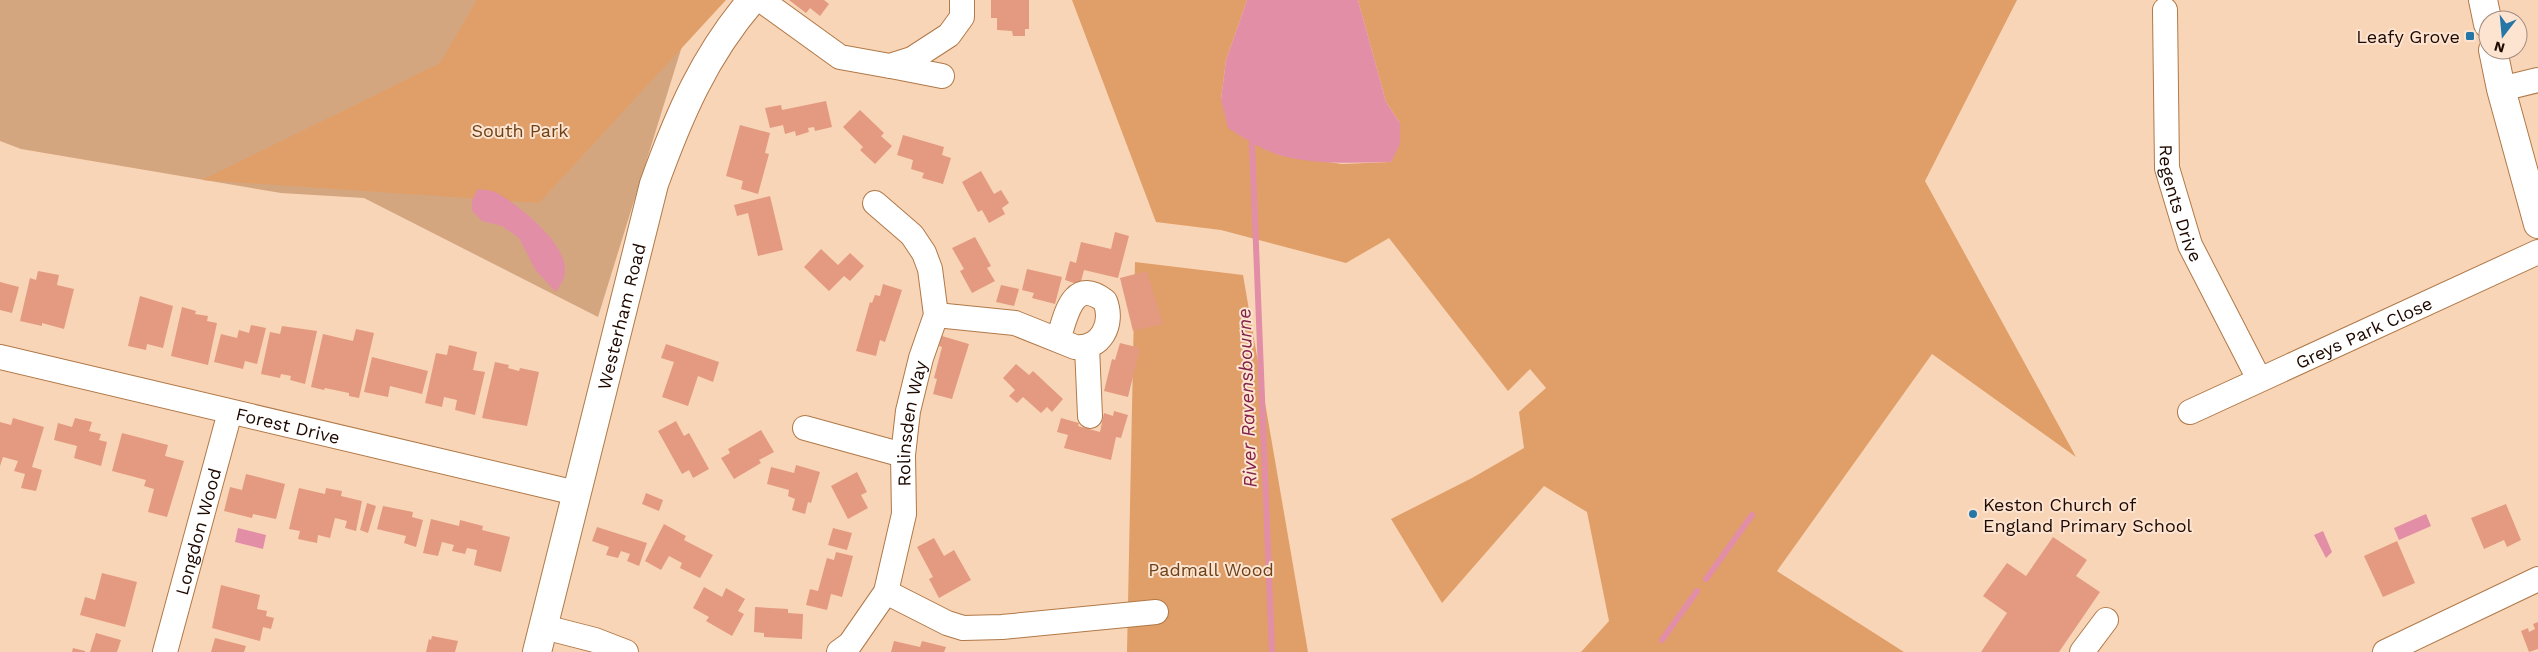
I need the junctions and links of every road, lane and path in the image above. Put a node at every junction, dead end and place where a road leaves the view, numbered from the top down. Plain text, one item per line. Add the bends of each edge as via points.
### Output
1 (962, 0) edge
2 (748, 2) edge
3 (2165, 10) dead end
4 (2496, 60) edge
5 (890, 66) junction
6 (942, 76) dead end
7 (2538, 80) edge
8 (2502, 88) junction
9 (875, 203) dead end
10 (2538, 224) edge
11 (2538, 252) edge
12 (936, 315) junction
13 (0, 357) edge
14 (2259, 379) junction
15 (230, 412) junction
16 (2190, 412) dead end
17 (1090, 416) dead end
18 (805, 428) dead end
19 (903, 455) junction
20 (576, 492) junction
21 (2538, 579) edge
22 (886, 592) junction
23 (1156, 612) dead end
24 (2106, 620) dead end
25 (540, 639) edge
26 (165, 652) edge
27 (626, 652) edge
28 (839, 652) edge
29 (2082, 652) edge
30 (2385, 652) edge

1 - 5 street via 962,17 949,35 912,59
2 - 5 street via 840,57
2 - 20 main road, Westerham Road via 709,59 680,112 654,184
3 - 14 street, Regents Drive via 2167,168 2190,245
4 - 8 main road
5 - 6 street
7 - 8 street
8 - 10 main road
9 - 12 street, Rolinsden Way via 912,235 924,253 930,269
11 - 14 street, Greys Park Close
12 - 17 street via 1015,323 1073,345
12 - 19 street, Rolinsden Way via 908,411
13 - 15 street, Forest Drive
14 - 16 street, Greys Park Close
15 - 20 street, Forest Drive
15 - 26 street, Longdon Wood
18 - 19 street
19 - 22 street, Rolinsden Way via 904,514
20 - 25 main road, Westerham Road
21 - 30 street
22 - 23 street via 963,628
22 - 28 street, Rolinsden Way via 850,644
24 - 29 street
25 - 27 street via 595,640

